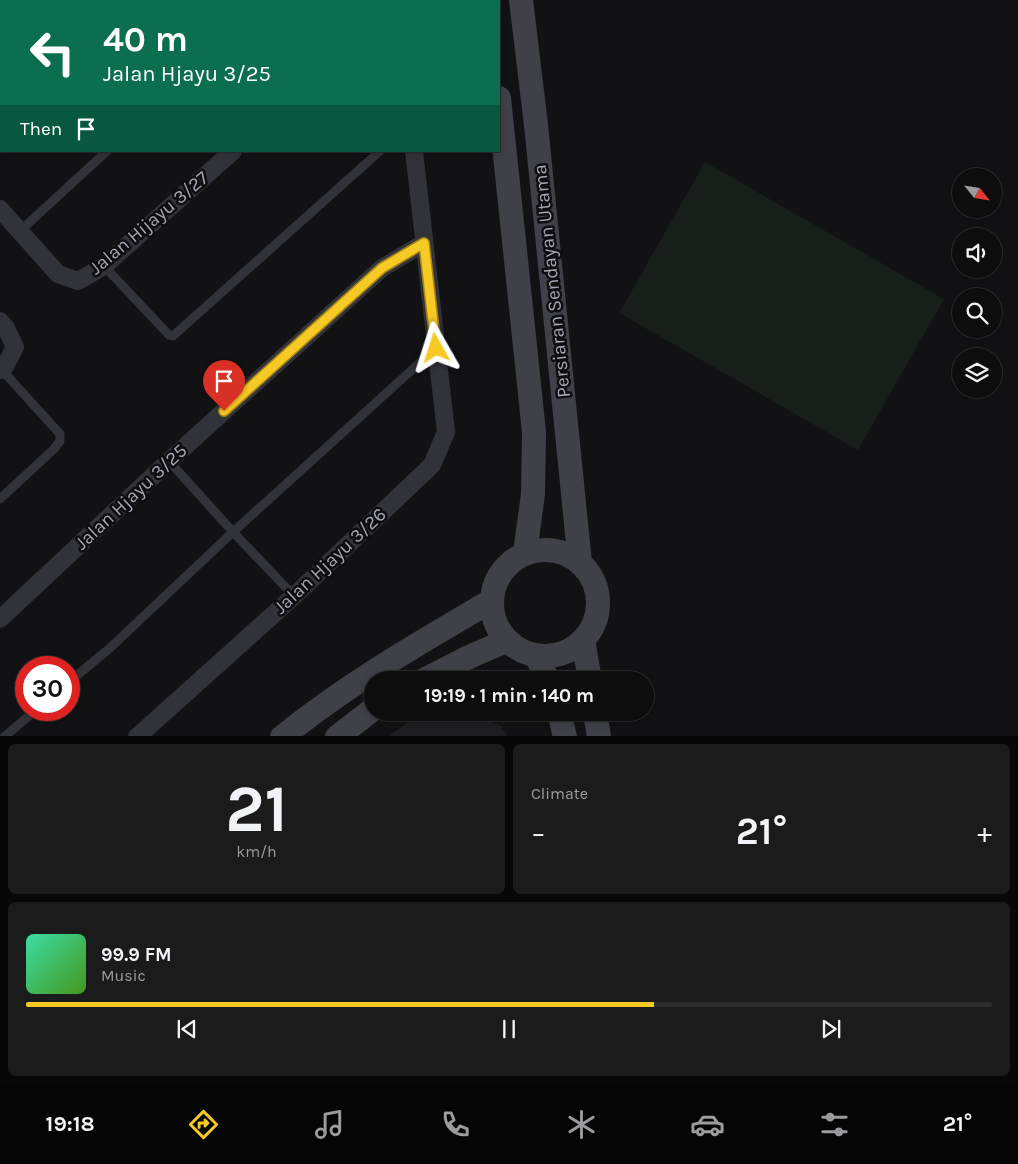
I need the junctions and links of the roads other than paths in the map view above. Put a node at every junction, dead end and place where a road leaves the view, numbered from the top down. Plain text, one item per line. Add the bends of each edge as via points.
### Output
1 (521, 0) edge
2 (500, 108) edge
3 (106, 152) edge
4 (232, 152) edge
5 (379, 152) edge
6 (414, 152) edge
7 (0, 209) edge
8 (20, 231) junction
9 (424, 243) junction
10 (104, 266) junction
11 (0, 321) edge
12 (436, 348) junction
13 (1, 369) edge
14 (169, 462) junction
15 (0, 499) edge
16 (233, 532) junction
17 (525, 553) junction
18 (580, 562) junction
19 (294, 596) junction
20 (491, 601) junction
21 (0, 620) edge
22 (583, 640) junction
23 (506, 641) junction
24 (537, 656) junction
25 (442, 671) edge
26 (544, 671) edge
27 (588, 671) edge
28 (80, 673) edge
29 (364, 716) edge
30 (22, 721) edge
31 (561, 721) edge
32 (596, 721) edge
33 (4, 736) edge
34 (137, 736) edge
35 (282, 736) edge
36 (338, 736) edge
37 (565, 736) edge
38 (599, 736) edge

1 - 18 main road, Persiaran Sendayan Utama
2 - 17 main road, Persiaran Sendayan Utama via 534,432 533,494
3 - 8 lane
4 - 10 street, Jalan Hijayu 3/27
5 - 10 lane via 173,336
6 - 9 street, Jalan Hjayu 3/26
7 - 8 street, Jalan Hijayu 3/27
8 - 10 street, Jalan Hijayu 3/27 via 58,274 78,281
9 - 12 street, Jalan Hjayu 3/26
9 - 14 street, Jalan Hjayu 3/25 via 382,268
11 - 13 street via 15,347
12 - 16 lane
12 - 19 street, Jalan Hjayu 3/26 via 446,432 432,465
13 - 15 lane via 60,434 60,441
14 - 16 lane
14 - 21 street, Jalan Hjayu 3/25
16 - 19 lane
16 - 28 lane
17 - 18 main road via 554,550
17 - 20 main road via 501,572
18 - 22 main road via 598,592 593,626
19 - 34 street, Jalan Hjayu 3/26
20 - 23 main road via 492,615
20 - 35 main road via 393,658
22 - 24 main road via 570,651 554,656
22 - 27 main road
23 - 24 main road via 520,651
23 - 25 main road
24 - 26 main road
29 - 36 main road
30 - 33 lane
31 - 37 main road
32 - 38 main road

